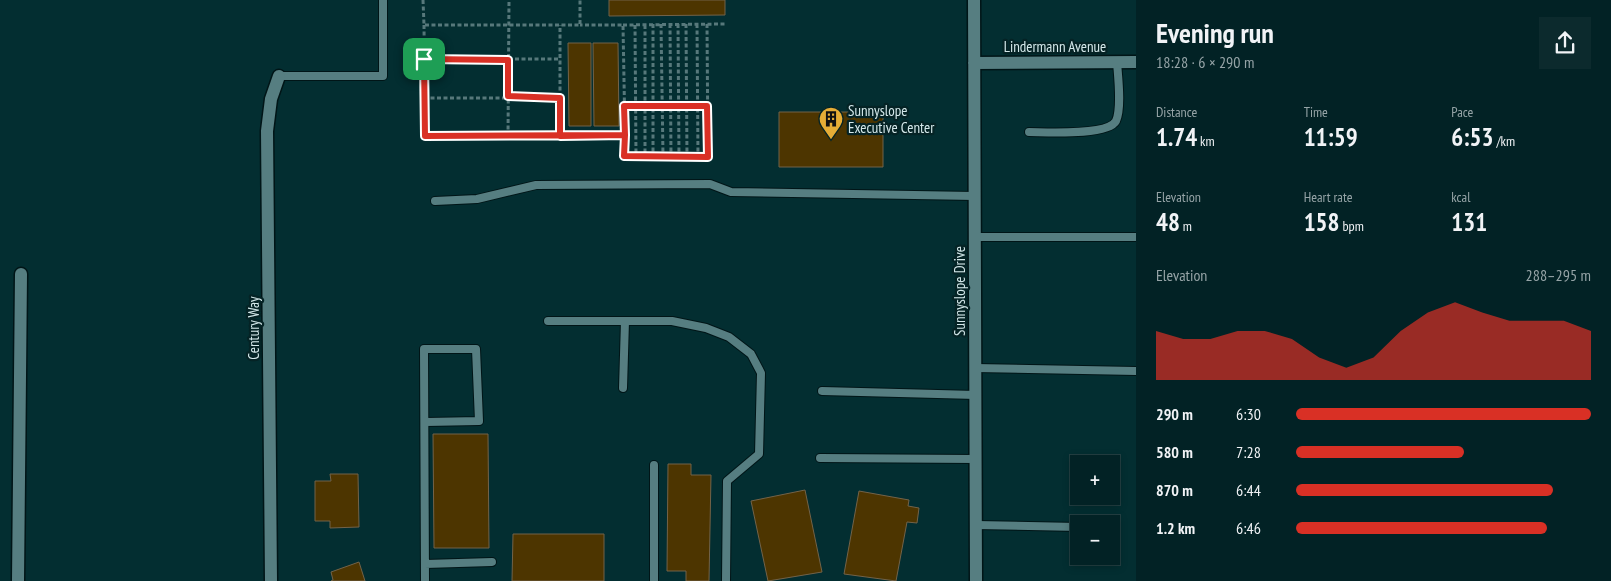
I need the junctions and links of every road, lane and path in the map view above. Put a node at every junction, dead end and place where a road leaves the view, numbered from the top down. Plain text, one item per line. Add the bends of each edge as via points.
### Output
1 (383, 0) edge
2 (423, 0) edge
3 (509, 0) edge
4 (580, 0) edge
5 (974, 0) edge
6 (653, 24) junction
7 (661, 24) junction
8 (670, 24) junction
9 (678, 24) junction
10 (686, 24) junction
11 (697, 24) junction
12 (707, 24) junction
13 (725, 24) dead end
14 (424, 25) junction
15 (509, 25) junction
16 (560, 25) junction
17 (580, 25) junction
18 (623, 25) junction
19 (636, 25) junction
20 (645, 25) junction
21 (424, 59) junction
22 (560, 59) junction
23 (508, 60) junction
24 (1117, 62) junction
25 (1136, 62) edge
26 (974, 63) junction
27 (279, 76) joint
28 (508, 96) junction
29 (424, 98) junction
30 (560, 98) junction
31 (624, 106) junction
32 (636, 106) junction
33 (645, 106) junction
34 (654, 106) junction
35 (662, 106) junction
36 (671, 106) junction
37 (679, 106) junction
38 (697, 106) junction
39 (707, 106) junction
40 (687, 107) junction
41 (1028, 132) dead end
42 (625, 135) junction
43 (508, 136) junction
44 (560, 136) junction
45 (636, 156) junction
46 (645, 156) junction
47 (653, 156) junction
48 (663, 156) junction
49 (671, 157) junction
50 (679, 157) junction
51 (687, 157) junction
52 (698, 157) junction
53 (975, 196) junction
54 (435, 201) dead end
55 (975, 237) junction
56 (1136, 237) edge
57 (21, 274) dead end
58 (548, 321) dead end
59 (625, 321) junction
60 (975, 368) junction
61 (1136, 371) edge
62 (623, 388) dead end
63 (822, 391) dead end
64 (976, 396) junction
65 (426, 422) junction
66 (820, 458) dead end
67 (976, 459) junction
68 (654, 465) dead end
69 (976, 525) junction
70 (1070, 527) edge
71 (492, 562) dead end
72 (425, 564) junction
73 (18, 581) edge
74 (270, 581) edge
75 (425, 581) edge
76 (654, 581) edge
77 (726, 581) edge
78 (976, 581) edge

1 - 27 lane via 383,76
2 - 14 path
3 - 15 path
4 - 17 path
5 - 26 street, Sunnyslope Drive
6 - 7 path
6 - 20 path
6 - 34 path
7 - 8 path
7 - 35 path
8 - 9 path
8 - 36 path
9 - 10 path
9 - 37 path
10 - 11 path
10 - 40 path
11 - 12 path
11 - 38 path
12 - 13 path
12 - 39 path
14 - 15 path
14 - 21 path
15 - 16 path
15 - 23 path
16 - 17 path
16 - 22 path
17 - 18 path
18 - 19 path
18 - 31 path
19 - 20 path
19 - 32 path
20 - 33 path
21 - 23 path
21 - 29 path
22 - 23 path
22 - 30 path
23 - 28 path
24 - 25 street, Lindermann Avenue
24 - 26 street, Lindermann Avenue
24 - 41 lane via 1118,111 1116,122 1110,127 1095,131
26 - 53 street, Sunnyslope Drive
27 - 74 street, Century Way via 271,99 267,131
28 - 29 path
28 - 30 path
28 - 43 path
29 - 43 path via 425,136
30 - 44 path
31 - 32 path
31 - 42 path
32 - 33 path
32 - 45 path
33 - 34 path
33 - 46 path
34 - 35 path
34 - 47 path
35 - 36 path
35 - 48 path
36 - 37 path
36 - 49 path
37 - 40 path
37 - 50 path
38 - 39 path
38 - 40 path
38 - 52 path
39 - 52 path via 708,157
40 - 51 path
42 - 44 path
42 - 45 path via 624,156
43 - 44 path
45 - 46 path
46 - 47 path
47 - 48 path
48 - 49 path
49 - 50 path
50 - 51 path
51 - 52 path
53 - 54 lane via 731,192 710,184 536,185 477,199
53 - 55 street, Sunnyslope Drive
55 - 56 lane
55 - 60 street, Sunnyslope Drive
57 - 73 street
58 - 59 lane
59 - 62 lane
59 - 77 lane via 672,321 706,328 729,338 751,354 762,373 759,454 727,481
60 - 61 lane
60 - 64 street, Sunnyslope Drive
63 - 64 lane
64 - 67 street, Sunnyslope Drive
65 - 65 lane via 424,350 476,349 479,421
65 - 72 lane
66 - 67 lane
67 - 69 street, Sunnyslope Drive
68 - 76 lane
69 - 70 lane
69 - 78 street, Sunnyslope Drive
71 - 72 lane
72 - 75 lane

